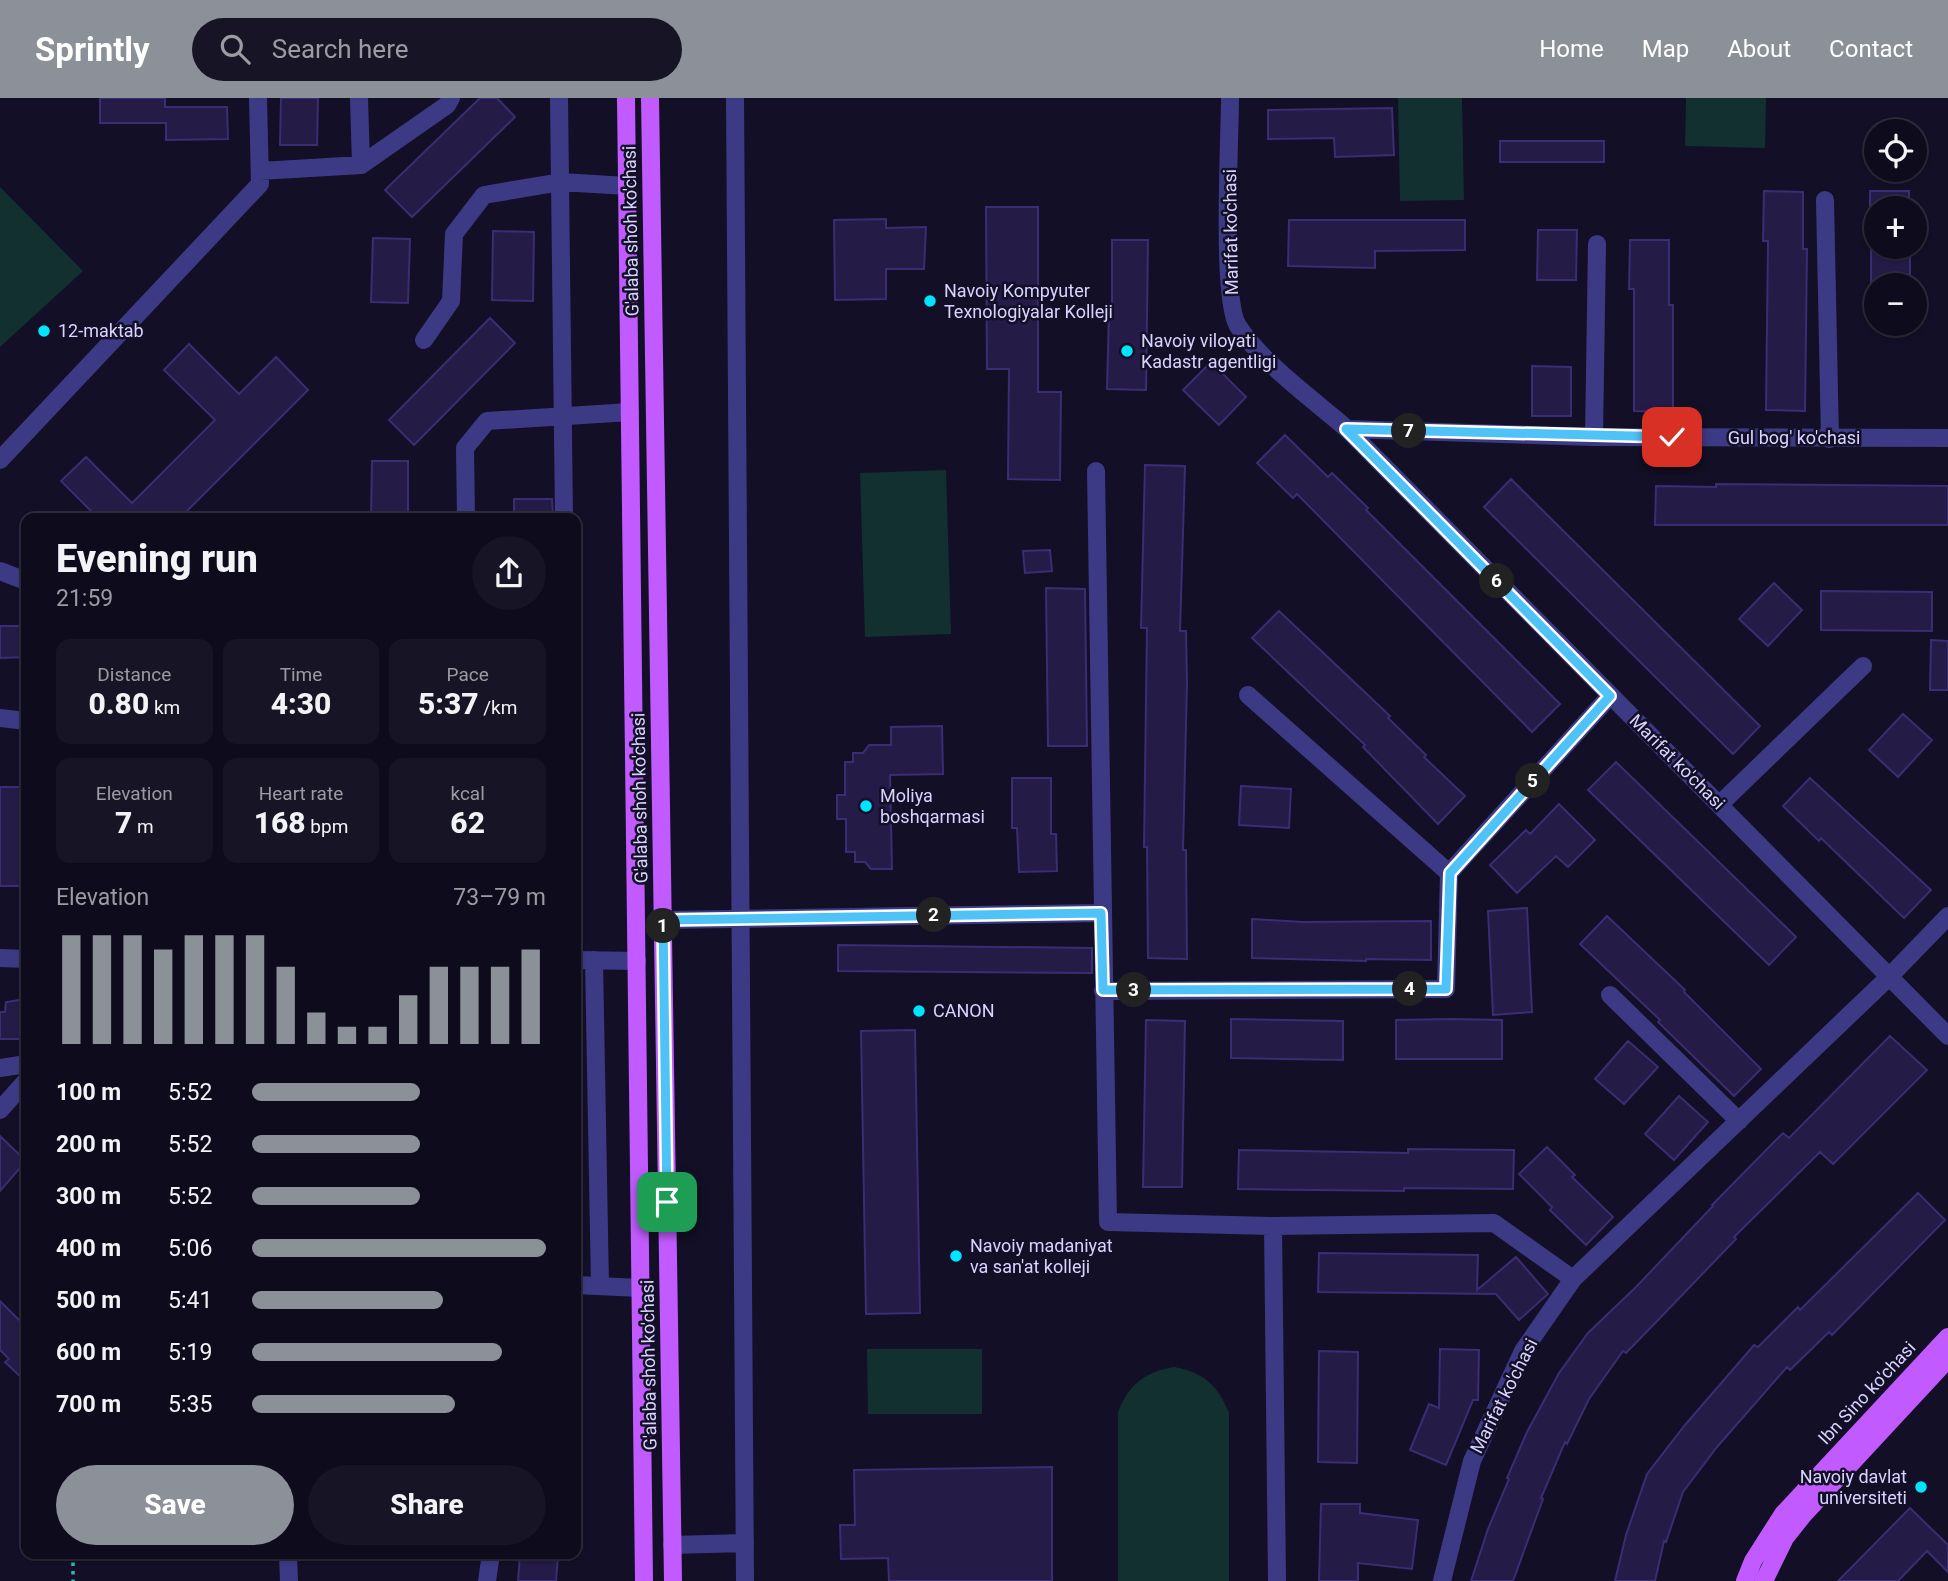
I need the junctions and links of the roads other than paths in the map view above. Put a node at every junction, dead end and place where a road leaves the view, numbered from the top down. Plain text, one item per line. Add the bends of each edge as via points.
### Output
1 (258, 98) edge
2 (359, 98) edge
3 (451, 98) edge
4 (559, 98) edge
5 (626, 98) edge
6 (650, 98) edge
7 (735, 98) edge
8 (1230, 98) edge
9 (361, 165) junction
10 (260, 171) junction
11 (561, 182) junction
12 (627, 186) junction
13 (1825, 200) dead end
14 (1597, 244) dead end
15 (424, 340) dead end
16 (630, 412) junction
17 (563, 416) junction
18 (1346, 429) junction
19 (1594, 437) junction
20 (1948, 438) edge
21 (1830, 439) junction
22 (0, 460) edge
23 (1096, 471) dead end
24 (466, 513) edge
25 (564, 513) edge
26 (0, 571) edge
27 (21, 579) edge
28 (1863, 666) dead end
29 (1248, 695) dead end
30 (1610, 696) junction
31 (0, 718) edge
32 (21, 720) edge
33 (1719, 805) junction
34 (1450, 873) junction
35 (1101, 913) junction
36 (1948, 916) edge
37 (739, 918) junction
38 (663, 920) junction
39 (0, 958) edge
40 (21, 959) edge
41 (581, 960) edge
42 (594, 960) junction
43 (637, 961) junction
44 (1889, 977) junction
45 (1103, 990) junction
46 (1610, 995) dead end
47 (1948, 1036) edge
48 (21, 1065) edge
49 (0, 1068) edge
50 (21, 1087) edge
51 (0, 1110) edge
52 (1739, 1121) junction
53 (1273, 1226) junction
54 (1573, 1279) junction
55 (581, 1285) edge
56 (600, 1286) junction
57 (640, 1288) junction
58 (1948, 1337) edge
59 (1948, 1359) edge
60 (745, 1543) junction
61 (672, 1545) junction
62 (288, 1559) edge
63 (490, 1559) edge
64 (289, 1581) edge
65 (487, 1581) edge
66 (644, 1581) edge
67 (673, 1581) edge
68 (745, 1581) edge
69 (1277, 1581) edge
70 (1442, 1581) edge
71 (1745, 1581) edge
72 (1764, 1581) edge

1 - 10 street
2 - 9 street
3 - 9 street
4 - 11 street
5 - 12 main road, G'alaba shoh ko'chasi
6 - 38 main road, G'alaba shoh ko'chasi
7 - 37 street
8 - 18 street, Marifat ko'chasi via 1229,281 1237,325 1267,359
9 - 10 street
10 - 22 street via 260,184
11 - 12 street
11 - 15 street via 484,195 454,234 451,301
11 - 17 street
12 - 16 main road, G'alaba shoh ko'chasi
13 - 21 street
14 - 19 street
16 - 17 street
16 - 43 main road, G'alaba shoh ko'chasi
17 - 24 street via 487,421 465,448
17 - 25 street
18 - 19 street, Gul bog' ko'chasi
18 - 30 street, Marifat ko'chasi
19 - 21 street, Gul bog' ko'chasi
20 - 21 street, Gul bog' ko'chasi
23 - 35 street
26 - 27 street
28 - 33 street
29 - 34 street
30 - 33 street, Marifat ko'chasi
30 - 34 street
31 - 32 street
33 - 44 street, Marifat ko'chasi
34 - 45 street via 1446,989
35 - 37 street
35 - 45 street
36 - 44 street, Marifat ko'chasi
37 - 38 street
37 - 60 street
38 - 61 main road, G'alaba shoh ko'chasi
39 - 40 street
41 - 42 street
42 - 43 street
42 - 56 street
43 - 57 main road, G'alaba shoh ko'chasi
44 - 47 street, Marifat ko'chasi
44 - 52 street, Marifat ko'chasi
45 - 53 street via 1108,1222
46 - 52 street
48 - 49 street
50 - 51 street
52 - 54 street, Marifat ko'chasi
53 - 54 street via 1494,1223
53 - 69 street
54 - 70 street, Marifat ko'chasi via 1523,1350 1472,1461
55 - 56 street
56 - 57 street
57 - 66 main road, G'alaba shoh ko'chasi
58 - 71 main road, Ibn Sino ko'chasi via 1783,1514
59 - 72 main road, Ibn Sino ko'chasi via 1804,1514 1785,1538
60 - 61 street
60 - 68 street
61 - 67 main road, G'alaba shoh ko'chasi
62 - 64 street
63 - 65 street

